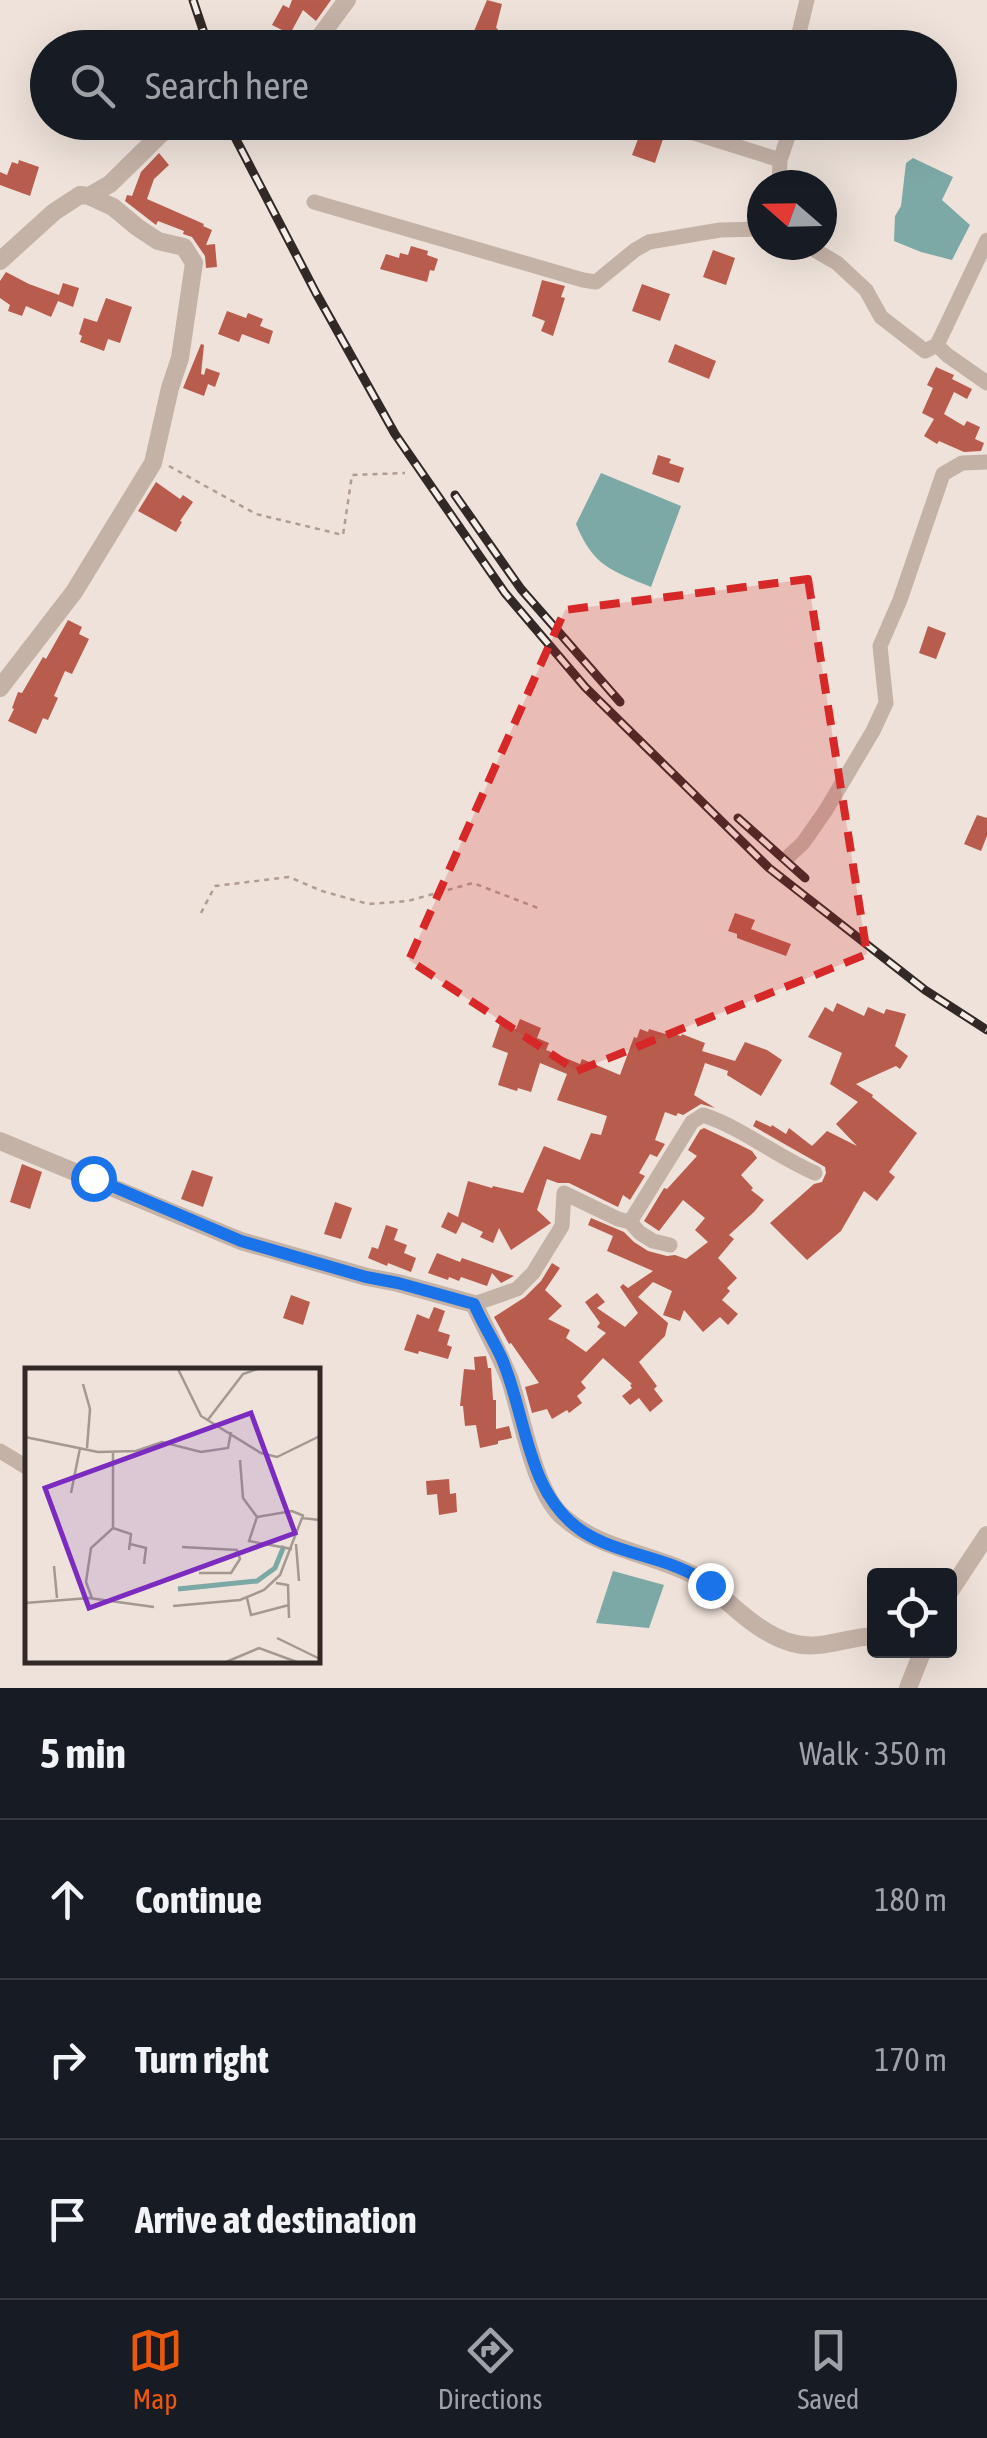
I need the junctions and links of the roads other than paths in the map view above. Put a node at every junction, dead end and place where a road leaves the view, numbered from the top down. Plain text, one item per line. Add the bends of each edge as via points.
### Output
1 (347, 0) edge
2 (807, 0) edge
3 (324, 30) edge
4 (800, 30) edge
5 (155, 140) edge
6 (716, 140) edge
7 (787, 140) edge
8 (780, 160) junction
9 (780, 170) edge
10 (89, 196) junction
11 (314, 202) dead end
12 (747, 229) edge
13 (987, 240) edge
14 (832, 260) edge
15 (0, 261) edge
16 (937, 345) junction
17 (987, 383) edge
18 (987, 462) edge
19 (0, 688) edge
20 (789, 856) dead end
21 (0, 1141) edge
22 (815, 1173) dead end
23 (630, 1222) junction
24 (670, 1244) dead end
25 (474, 1304) junction
26 (0, 1451) edge
27 (25, 1466) edge
28 (987, 1535) edge
29 (957, 1581) edge
30 (867, 1637) edge
31 (920, 1658) edge
32 (908, 1688) edge

1 - 3 street
2 - 4 street
5 - 10 street
6 - 8 street
7 - 8 street
8 - 9 street
10 - 15 street via 54,212
10 - 19 street via 147,235 184,247 194,263 180,358 154,458 134,495 74,592
11 - 12 street via 596,282 650,242
13 - 16 street
14 - 16 street via 866,290 881,318 925,351
16 - 17 street
18 - 20 street via 962,463 943,474 880,646 886,703 826,810
21 - 25 street via 241,1241
22 - 23 street via 703,1115 692,1122
23 - 24 street via 652,1240
23 - 25 street via 564,1193 562,1226 533,1273 517,1289
25 - 30 street via 502,1358 543,1488 562,1516 611,1546 702,1579 752,1622 790,1643 816,1646
26 - 27 street
28 - 29 street
31 - 32 street

